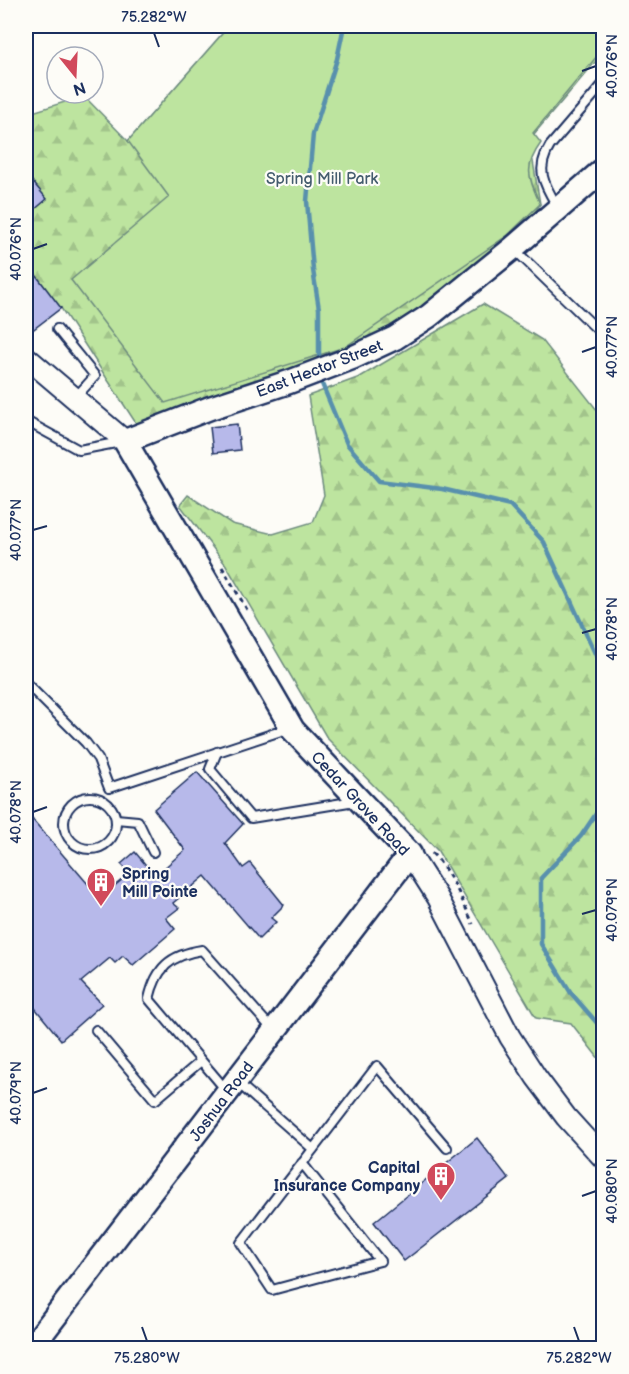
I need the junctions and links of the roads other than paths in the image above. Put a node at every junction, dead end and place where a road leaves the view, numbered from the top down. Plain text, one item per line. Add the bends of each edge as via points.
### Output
1 (603, 83) edge
2 (603, 169) edge
3 (559, 208) junction
4 (513, 248) junction
5 (57, 329) dead end
6 (603, 336) edge
7 (26, 357) edge
8 (74, 399) junction
9 (26, 421) edge
10 (125, 441) junction
11 (26, 683) edge
12 (291, 727) junction
13 (217, 752) junction
14 (109, 788) junction
15 (103, 800) junction
16 (359, 801) junction
17 (116, 819) junction
18 (153, 852) dead end
19 (410, 854) junction
20 (96, 1030) dead end
21 (274, 1031) junction
22 (201, 1061) junction
23 (232, 1087) junction
24 (447, 1148) dead end
25 (313, 1149) junction
26 (603, 1159) edge
27 (302, 1163) junction
28 (31, 1348) edge

1 - 3 lane via 544,155 544,184
2 - 3 main road, East Hector Street
3 - 4 main road, East Hector Street
4 - 6 lane
4 - 10 main road, East Hector Street via 429,316 395,338 352,358
5 - 8 lane via 95,376
7 - 8 street
8 - 10 street
9 - 10 lane via 79,450
10 - 12 main road, Cedar Grove Road
11 - 14 lane via 86,743 98,759
12 - 13 lane
12 - 16 main road, Cedar Grove Road
13 - 14 lane
13 - 16 lane via 210,769 251,818
14 - 15 lane
15 - 17 lane
15 - 17 lane via 87,797 72,804 64,826 71,840 85,848 101,846 113,835
16 - 19 main road, Cedar Grove Road
17 - 18 lane via 138,821
19 - 21 main road, Joshua Road
19 - 26 street, Cedar Grove Road via 438,898 510,1037 567,1117
20 - 22 lane via 155,1100
21 - 22 lane via 202,950 186,953 160,970 148,999
21 - 23 main road, Joshua Road
22 - 23 lane
23 - 25 lane
23 - 28 main road, Joshua Road
24 - 25 lane via 377,1066
25 - 27 lane
27 - 27 lane via 241,1244 272,1290 380,1261

